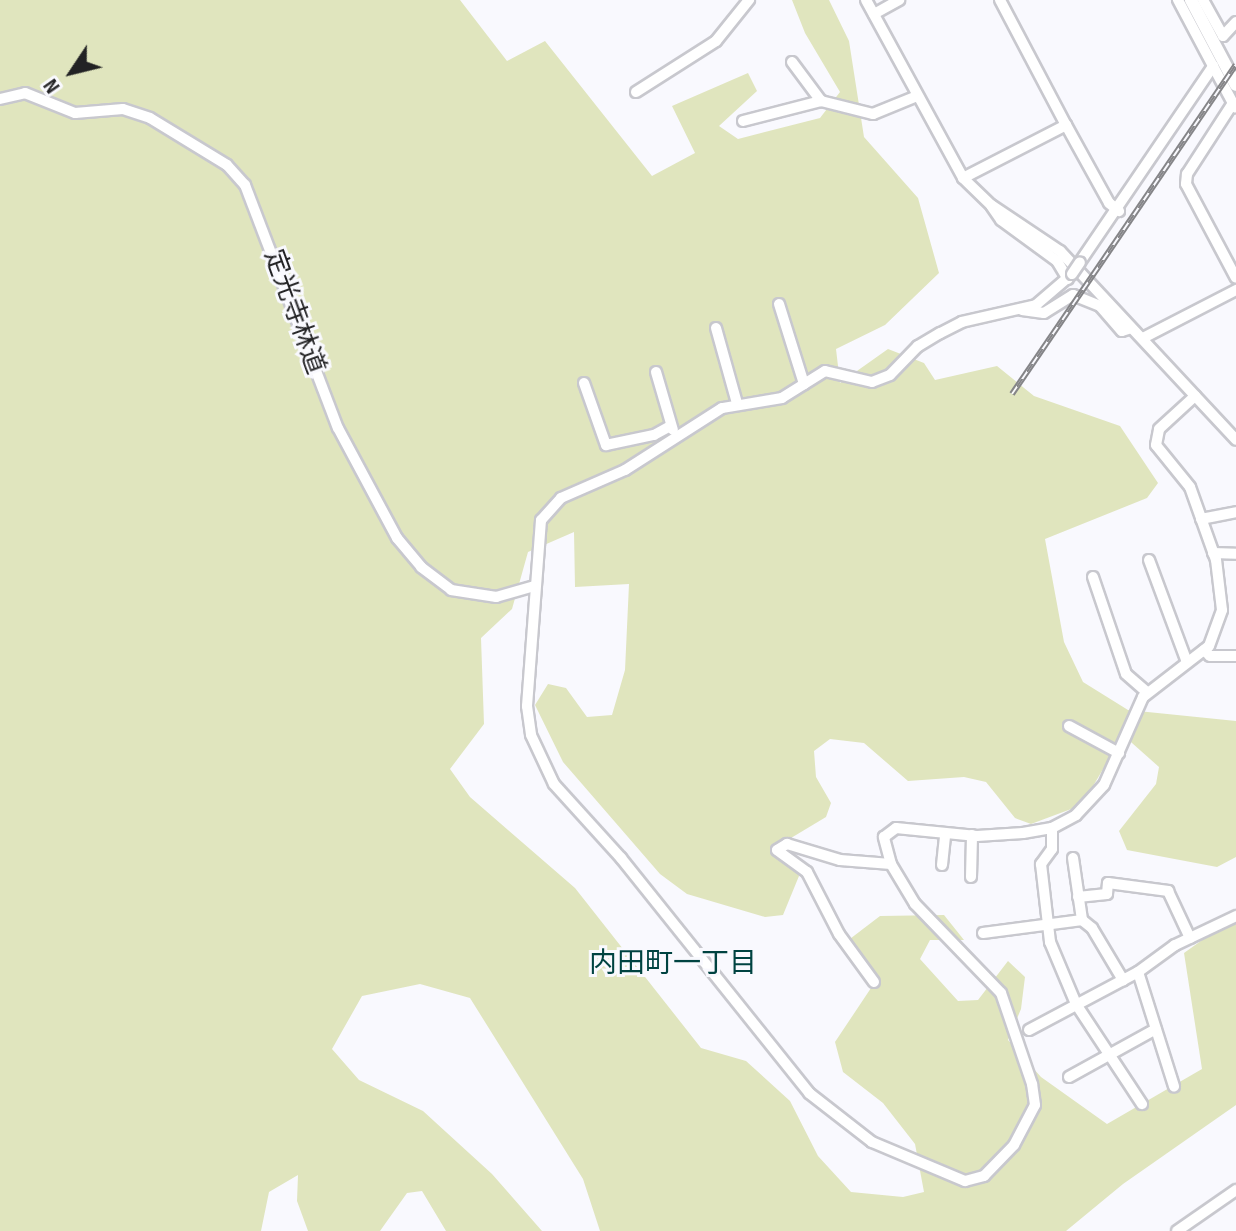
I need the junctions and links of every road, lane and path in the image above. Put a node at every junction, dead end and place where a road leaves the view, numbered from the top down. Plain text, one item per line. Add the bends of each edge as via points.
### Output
1 (749, 0) edge
2 (866, 0) edge
3 (899, 0) edge
4 (1000, 0) edge
5 (1178, 0) edge
6 (1191, 0) edge
7 (1203, 0) edge
8 (874, 14) junction
9 (1236, 22) edge
10 (792, 62) dead end
11 (1213, 66) junction
12 (1236, 85) edge
13 (636, 92) dead end
14 (917, 96) junction
15 (0, 99) edge
16 (821, 101) junction
17 (1234, 106) edge
18 (743, 121) dead end
19 (1066, 125) junction
20 (963, 178) junction
21 (991, 205) junction
22 (1119, 211) junction
23 (1070, 276) junction
24 (1236, 278) edge
25 (1236, 290) edge
26 (779, 304) dead end
27 (1022, 310) junction
28 (716, 328) dead end
29 (1131, 328) junction
30 (1143, 338) junction
31 (656, 372) dead end
32 (584, 383) dead end
33 (804, 384) junction
34 (1195, 396) junction
35 (737, 403) junction
36 (673, 430) junction
37 (1236, 440) edge
38 (1236, 512) edge
39 (1201, 519) junction
40 (1213, 553) junction
41 (1236, 554) edge
42 (1149, 560) dead end
43 (1093, 577) dead end
44 (534, 586) junction
45 (1204, 650) junction
46 (1236, 656) edge
47 (1187, 662) junction
48 (1147, 692) junction
49 (1069, 726) dead end
50 (1119, 753) junction
51 (1052, 828) junction
52 (945, 834) junction
53 (972, 835) junction
54 (1073, 858) dead end
55 (891, 864) junction
56 (942, 865) dead end
57 (971, 877) dead end
58 (1078, 897) junction
59 (1236, 916) edge
60 (1082, 920) junction
61 (1046, 925) junction
62 (983, 933) dead end
63 (1190, 938) junction
64 (1138, 972) junction
65 (1123, 980) junction
66 (874, 982) dead end
67 (1076, 1004) junction
68 (1156, 1029) junction
69 (1029, 1030) dead end
70 (1107, 1056) junction
71 (1069, 1077) dead end
72 (1174, 1086) dead end
73 (1142, 1104) dead end
74 (1236, 1190) edge
75 (1177, 1231) edge

1 - 13 street via 716,41
2 - 8 street
3 - 8 street
4 - 19 street
5 - 11 street
6 - 12 street
7 - 9 street via 1223,36
8 - 14 street
10 - 16 street
11 - 17 street
11 - 22 street
14 - 16 street via 873,114
14 - 20 street
15 - 44 street, 定光寺林道 via 25,93 75,113 123,109 150,118 227,165 245,185 338,428 397,538 421,567 451,590 496,597
16 - 18 street
17 - 24 street via 1187,174 1186,184
19 - 20 street
19 - 22 street via 1109,203
20 - 21 street
21 - 23 street via 1001,220
21 - 29 street via 1060,251
22 - 23 street, bridge
23 - 27 street via 1044,301
25 - 30 street
26 - 33 street
27 - 29 street via 1044,313 1073,295 1100,306 1122,331
27 - 33 street via 962,322 918,346 890,375 872,382 833,369
28 - 35 street
29 - 30 street
30 - 34 street
31 - 36 street
32 - 36 street via 606,445
33 - 35 street via 782,398
34 - 37 street
34 - 39 street via 1163,423 1156,445 1190,487
35 - 36 street
36 - 44 street via 625,470 551,506 541,520
38 - 39 street
39 - 40 street
40 - 41 street
40 - 45 street via 1222,610
42 - 47 street
43 - 48 street via 1126,674
44 - 55 street via 527,706 531,735 554,784 621,858 809,1093 872,1142 972,1180 984,1176 1014,1145 1030,1120 1032,1084 1001,993 922,912
45 - 46 street via 1210,656
45 - 47 street
47 - 48 street
48 - 50 street
49 - 50 street
50 - 51 street via 1093,802
51 - 53 street
51 - 61 street via 1052,849 1041,864
52 - 53 street
52 - 55 street via 890,832 883,843
52 - 56 street
53 - 57 street
54 - 58 street
55 - 66 street via 840,860 787,844 777,850 807,872 839,934
58 - 60 street
58 - 63 street via 1107,894 1108,883 1168,891
59 - 63 street
60 - 61 street
60 - 65 street
61 - 62 street
61 - 67 street
63 - 64 street
64 - 65 street
64 - 68 street
65 - 67 street
67 - 69 street
67 - 70 street
68 - 70 street
68 - 72 street
70 - 71 street
70 - 73 street
74 - 75 street

